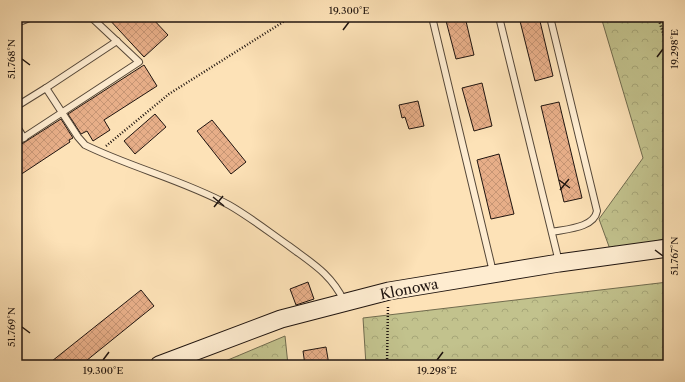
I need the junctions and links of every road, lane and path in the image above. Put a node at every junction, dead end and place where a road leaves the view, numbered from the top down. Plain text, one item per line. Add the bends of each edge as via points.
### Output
1 (32, 17) edge
2 (91, 17) edge
3 (291, 17) edge
4 (432, 17) edge
5 (499, 17) edge
6 (550, 17) edge
7 (658, 17) edge
8 (17, 23) edge
9 (117, 41) junction
10 (668, 49) edge
11 (46, 88) junction
12 (17, 106) edge
13 (62, 113) junction
14 (17, 127) edge
15 (24, 138) junction
16 (17, 142) edge
17 (100, 152) junction
18 (552, 232) junction
19 (668, 248) edge
20 (559, 263) junction
21 (494, 274) junction
22 (389, 291) junction
23 (345, 303) junction
24 (159, 365) edge
25 (387, 365) edge

1 - 8 lane
2 - 9 lane
3 - 17 path via 169,94
4 - 21 lane
5 - 18 lane
6 - 18 lane via 597,211 591,222
7 - 10 path
9 - 11 lane
9 - 13 lane via 139,62
11 - 12 lane
11 - 13 lane
13 - 15 lane
13 - 17 lane via 85,145
14 - 15 lane
15 - 16 lane
17 - 23 lane via 194,188 229,205 324,271
18 - 20 lane
19 - 20 street, Klonowa
20 - 21 street, Klonowa
21 - 22 street, Klonowa
22 - 23 street, Klonowa
22 - 25 path
23 - 24 street, Klonowa via 281,319

